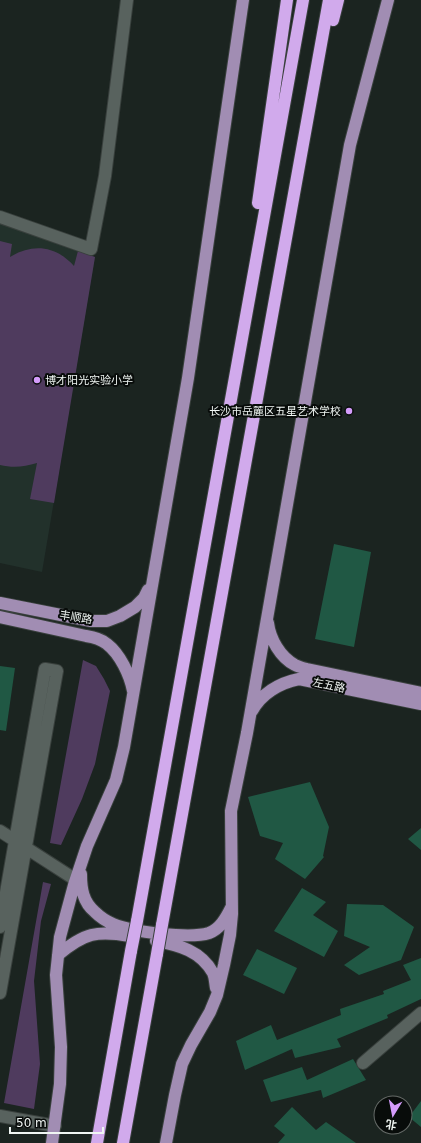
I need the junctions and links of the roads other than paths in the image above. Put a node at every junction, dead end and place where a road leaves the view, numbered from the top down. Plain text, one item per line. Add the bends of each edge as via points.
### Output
1 (127, 0) edge
2 (244, 0) edge
3 (287, 0) edge
4 (302, 0) edge
5 (329, 0) edge
6 (338, 0) edge
7 (388, 0) edge
8 (306, 136) junction
9 (0, 217) edge
10 (247, 312) junction
11 (154, 573) junction
12 (0, 603) edge
13 (0, 618) edge
14 (267, 618) junction
15 (421, 693) edge
16 (134, 695) junction
17 (421, 704) edge
18 (250, 714) junction
19 (0, 831) edge
20 (15, 841) junction
21 (26, 848) junction
22 (82, 860) junction
23 (76, 880) junction
24 (232, 907) junction
25 (0, 927) edge
26 (58, 955) junction
27 (0, 993) edge
28 (217, 995) junction
29 (421, 1013) edge
30 (363, 1063) dead end
31 (0, 1116) edge
32 (55, 1126) junction
33 (52, 1143) edge
34 (97, 1143) edge
35 (123, 1143) edge
36 (166, 1143) edge

1 - 9 street via 104,176 91,249
2 - 11 main road via 188,378
3 - 10 highway via 252,246
4 - 10 highway
5 - 8 highway
6 - 8 highway
7 - 14 main road via 350,145
8 - 35 highway, bridge via 208,664
10 - 34 highway, bridge
11 - 12 main road, 丰顺路 via 144,598 135,608 107,621 91,621
11 - 16 main road
13 - 16 main road via 97,638 115,653 132,685
14 - 15 main road, 左五路 via 274,643 295,665 307,670
14 - 18 main road
16 - 22 main road via 116,780
17 - 18 main road, 左五路 via 299,679 290,680 267,693
18 - 24 main road via 231,811
19 - 20 street
20 - 21 street
20 - 21 street via 45,668 57,671
20 - 25 street
21 - 23 street
21 - 27 street
22 - 23 main road
22 - 24 main road via 81,888 85,900 94,912 114,924 175,935 200,935 219,926
23 - 26 main road via 64,920
24 - 28 main road via 230,935
26 - 28 main road via 73,943 100,932 175,944 189,949 204,960 213,974
26 - 32 main road via 56,975 61,1048
28 - 36 main road via 182,1064
29 - 30 street
31 - 32 street
32 - 33 main road

